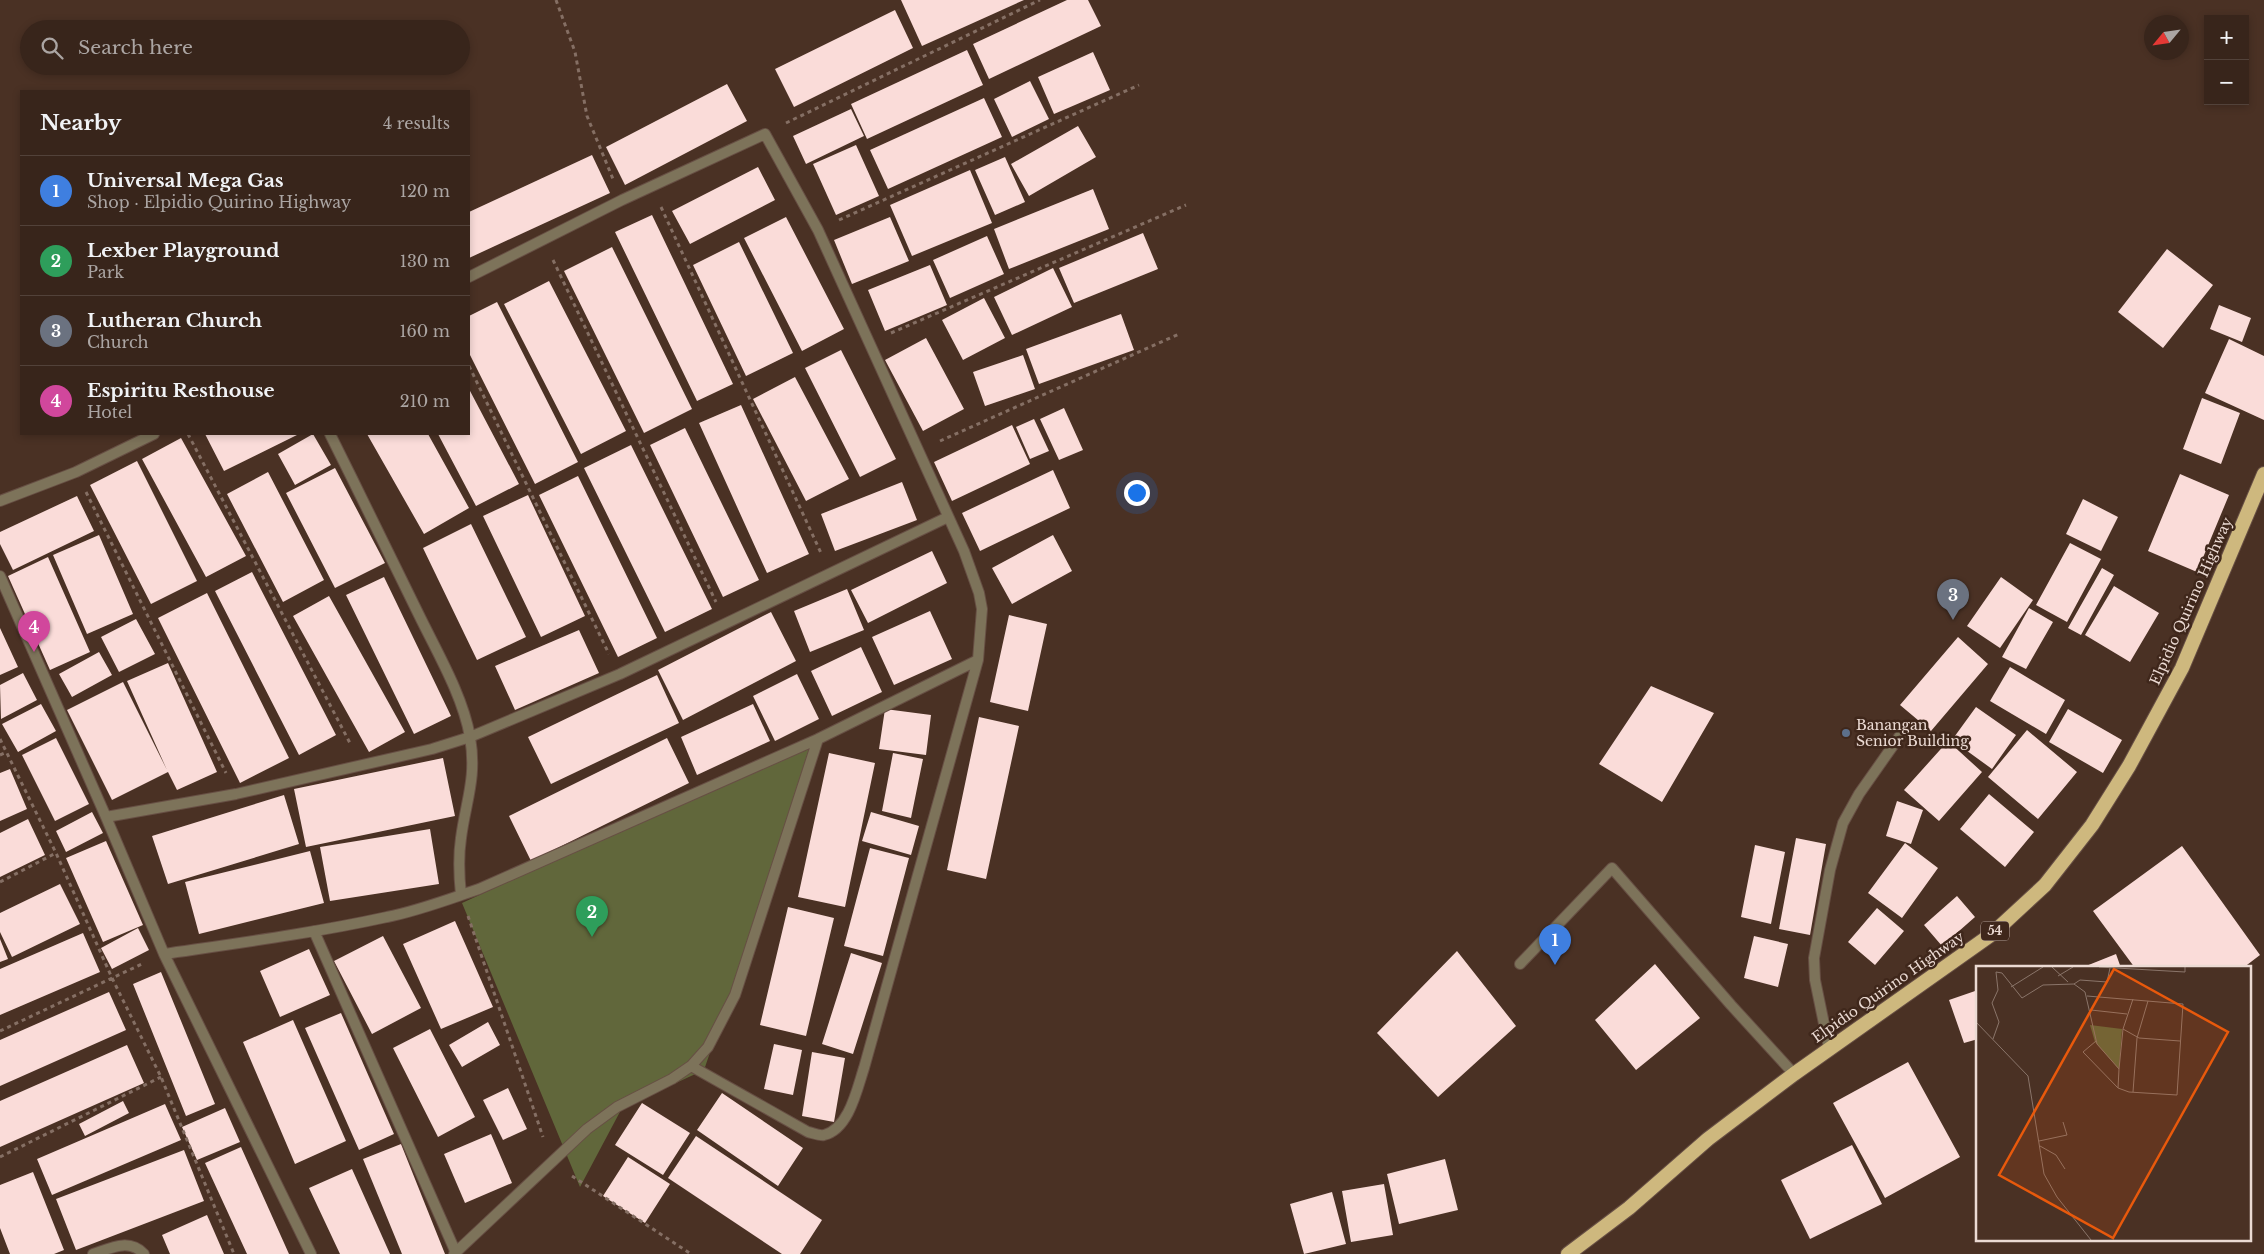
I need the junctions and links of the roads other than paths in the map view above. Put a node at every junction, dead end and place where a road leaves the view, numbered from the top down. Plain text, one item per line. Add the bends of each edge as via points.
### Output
1 (470, 276) edge
2 (152, 435) edge
3 (330, 435) edge
4 (2264, 474) edge
5 (0, 501) edge
6 (948, 516) junction
7 (0, 576) edge
8 (978, 660) junction
9 (1904, 730) dead end
10 (470, 737) junction
11 (818, 739) junction
12 (106, 817) junction
13 (461, 895) junction
14 (314, 931) junction
15 (164, 954) junction
16 (1520, 964) dead end
17 (1829, 1048) junction
18 (691, 1066) junction
19 (1794, 1074) junction
20 (455, 1253) edge
21 (93, 1254) edge
22 (144, 1254) edge
23 (311, 1254) edge
24 (1568, 1254) edge

1 - 6 street via 765,134 818,230
2 - 5 street via 76,472
3 - 10 street via 435,648
4 - 17 highway, Elpidio Quirino Highway / 54 via 2182,668 2129,766 2092,825 2045,885 1992,934
6 - 8 street via 979,593 982,609
6 - 10 street via 620,674
7 - 12 street
8 - 11 street
8 - 18 street via 864,1068 844,1119 835,1130 822,1135 808,1132
9 - 17 street via 1858,794 1843,823 1830,870 1814,958 1815,980
10 - 12 street via 236,794
10 - 13 street via 472,784 461,838 458,872
11 - 13 street
11 - 18 street via 735,995 708,1047
12 - 15 street
13 - 14 street via 389,917
14 - 15 street
14 - 20 street
15 - 23 street
16 - 19 street via 1612,868
17 - 19 highway, Elpidio Quirino Highway / 54
18 - 20 street via 617,1107 587,1129
19 - 24 highway, Elpidio Quirino Highway / 54 via 1708,1139 1629,1208
21 - 22 street via 129,1244

